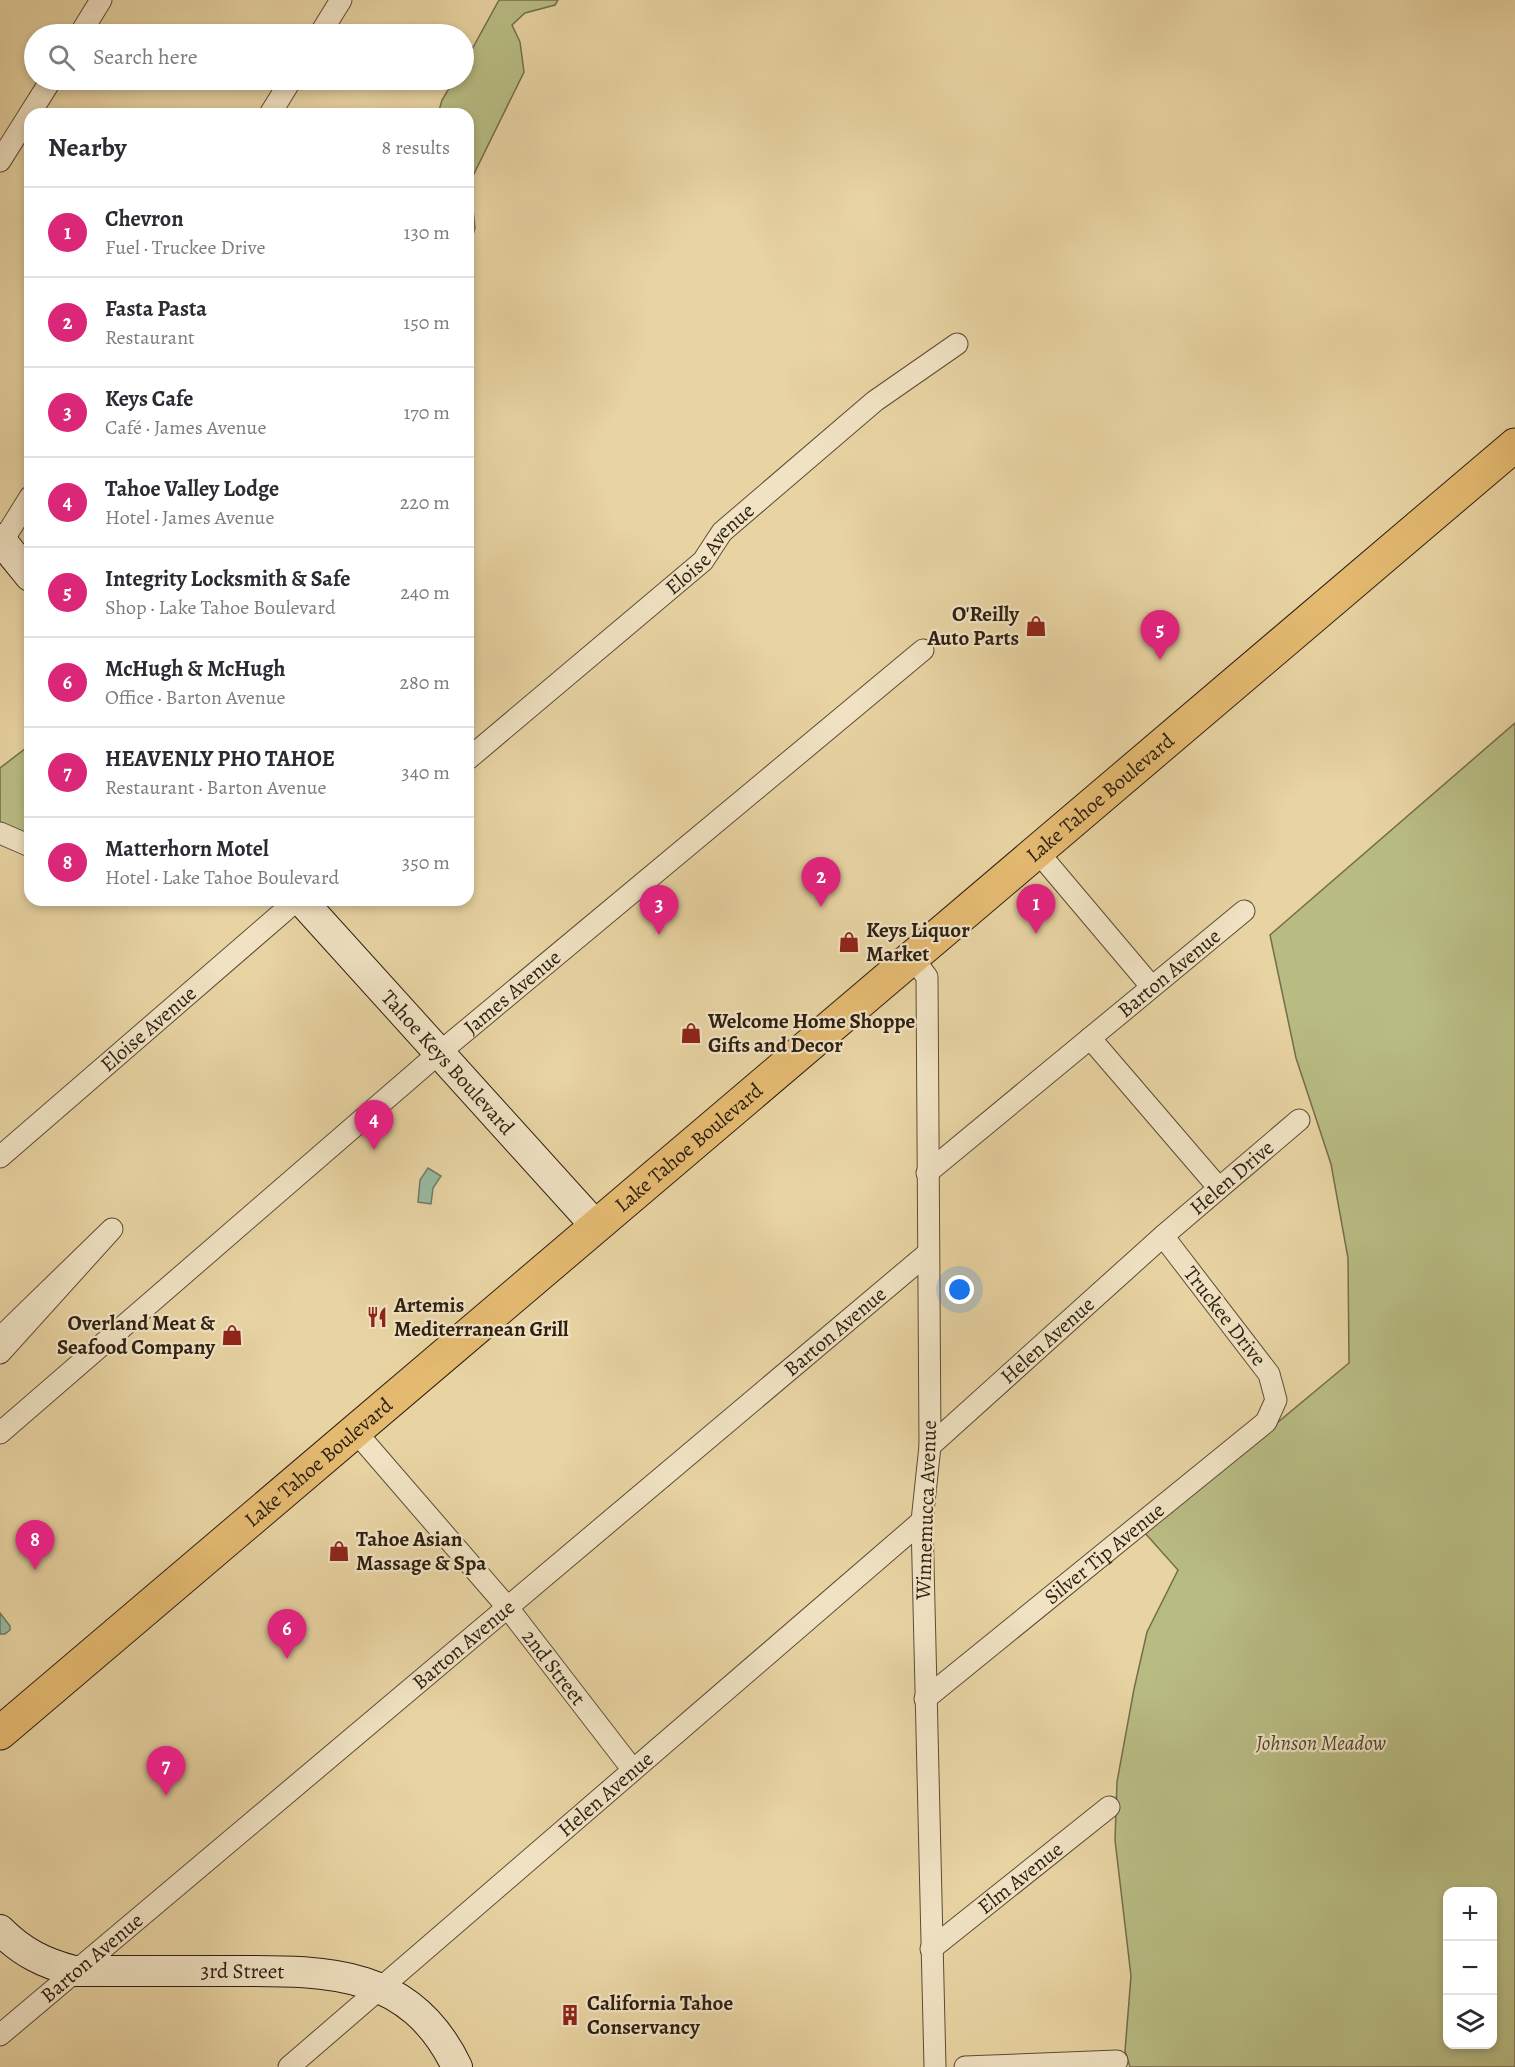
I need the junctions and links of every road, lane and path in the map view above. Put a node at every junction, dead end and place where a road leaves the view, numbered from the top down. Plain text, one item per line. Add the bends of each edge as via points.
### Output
1 (101, 0) edge
2 (341, 0) edge
3 (86, 24) edge
4 (326, 24) edge
5 (45, 90) edge
6 (285, 90) edge
7 (33, 108) edge
8 (274, 108) edge
9 (24, 123) edge
10 (0, 161) edge
11 (957, 344) dead end
12 (1515, 445) edge
13 (24, 506) edge
14 (1, 541) edge
15 (24, 569) edge
16 (923, 650) dead end
17 (474, 754) edge
18 (0, 833) edge
19 (24, 843) edge
20 (1037, 851) junction
21 (292, 906) edge
22 (304, 906) edge
23 (1244, 911) dead end
24 (912, 957) junction
25 (1151, 986) junction
26 (1090, 1038) junction
27 (439, 1053) junction
28 (1299, 1120) dead end
29 (0, 1157) edge
30 (927, 1173) junction
31 (1218, 1187) junction
32 (596, 1225) junction
33 (1163, 1236) junction
34 (928, 1253) junction
35 (0, 1338) edge
36 (0, 1353) edge
37 (1276, 1400) joint
38 (354, 1431) junction
39 (0, 1433) edge
40 (930, 1446) junction
41 (921, 1521) junction
42 (508, 1608) junction
43 (925, 1699) junction
44 (0, 1733) edge
45 (633, 1770) junction
46 (1109, 1807) dead end
47 (0, 1930) edge
48 (931, 1949) junction
49 (74, 1971) junction
50 (382, 1988) junction
51 (0, 2035) edge
52 (1117, 2061) dead end
53 (289, 2067) edge
54 (457, 2067) edge
55 (935, 2067) edge
56 (965, 2067) edge

1 - 3 street
2 - 4 street
5 - 7 street
6 - 8 street
9 - 10 street
11 - 17 street, Eloise Avenue via 875,401 722,532 703,561
12 - 20 highway, Lake Tahoe Boulevard
13 - 14 street
14 - 15 street
16 - 27 street, James Avenue
18 - 19 street
20 - 24 highway, Lake Tahoe Boulevard
20 - 25 street
21 - 29 street, Eloise Avenue
22 - 27 street, Tahoe Keys Boulevard
23 - 25 street, Barton Avenue
24 - 30 street, Winnemucca Avenue via 927,977
24 - 32 highway, Lake Tahoe Boulevard
25 - 26 street, Barton Avenue
26 - 30 street, Barton Avenue
26 - 31 street
27 - 32 street, Tahoe Keys Boulevard
27 - 39 street, James Avenue
28 - 31 street, Helen Drive
30 - 34 street, Winnemucca Avenue
31 - 33 street, Helen Drive
32 - 38 highway, Lake Tahoe Boulevard
33 - 37 street, Truckee Drive via 1269,1374
33 - 40 street, Helen Avenue
34 - 40 street, Winnemucca Avenue
34 - 42 street, Barton Avenue
35 - 36 street via 112,1229
37 - 43 street, Silver Tip Avenue via 1266,1422
38 - 42 street, 2nd Street
38 - 44 highway, Lake Tahoe Boulevard
40 - 41 street, Winnemucca Avenue
41 - 43 street, Winnemucca Avenue
41 - 45 street, Helen Avenue
42 - 45 street, 2nd Street
42 - 49 street, Barton Avenue
43 - 48 street, Winnemucca Avenue
45 - 50 street, Helen Avenue
46 - 48 street, Elm Avenue
47 - 49 street, 3rd Street via 28,1953 50,1965
48 - 55 street, Winnemucca Avenue
49 - 50 street, 3rd Street via 301,1971 361,1980
49 - 51 street, Barton Avenue
50 - 53 street, Helen Avenue
50 - 54 street, 3rd Street via 429,2024
52 - 56 street

